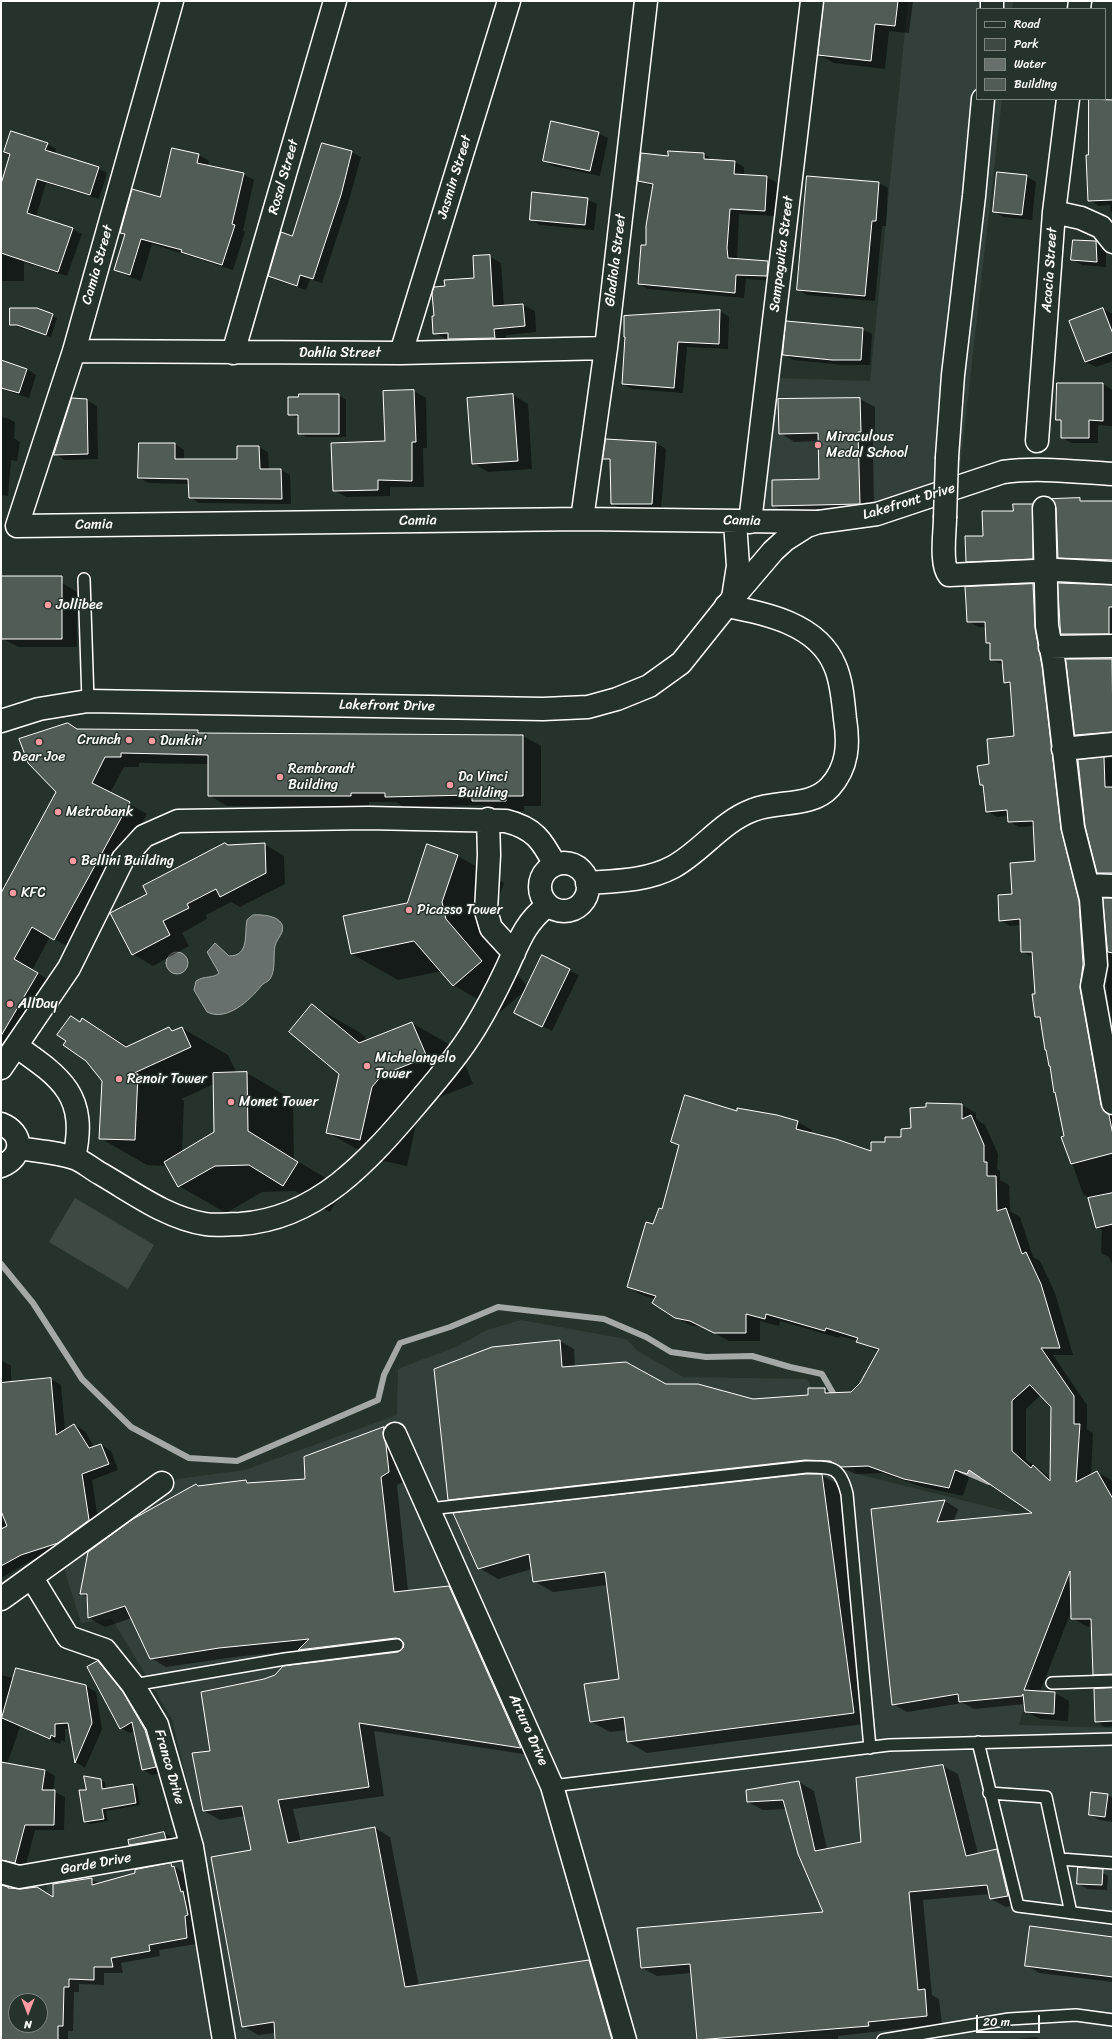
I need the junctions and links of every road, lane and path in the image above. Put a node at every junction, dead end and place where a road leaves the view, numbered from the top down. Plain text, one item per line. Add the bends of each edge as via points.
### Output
1 (172, 1) edge
2 (335, 1) edge
3 (509, 1) edge
4 (646, 1) edge
5 (812, 1) edge
6 (983, 100) edge
7 (1068, 100) edge
8 (1054, 212) junction
9 (1113, 242) edge
10 (606, 348) junction
11 (74, 352) junction
12 (233, 353) junction
13 (401, 353) junction
14 (1037, 441) dead end
15 (1113, 474) edge
16 (1044, 508) dead end
17 (746, 517) junction
18 (582, 519) junction
19 (819, 522) junction
20 (16, 526) joint
21 (1045, 571) junction
22 (1113, 573) edge
23 (84, 580) dead end
24 (729, 602) junction
25 (1113, 646) edge
26 (1050, 647) junction
27 (88, 701) junction
28 (1, 721) edge
29 (1113, 744) edge
30 (1063, 748) junction
31 (488, 819) junction
32 (555, 865) junction
33 (587, 883) junction
34 (1088, 885) junction
35 (1113, 886) edge
36 (548, 905) junction
37 (514, 953) junction
38 (1104, 999) edge
39 (16, 1046) junction
40 (1, 1068) edge
41 (1113, 1103) edge
42 (1, 1124) edge
43 (18, 1148) junction
44 (74, 1158) junction
45 (1, 1166) edge
46 (395, 1434) dead end
47 (162, 1483) dead end
48 (429, 1509) junction
49 (32, 1578) junction
50 (1, 1599) edge
51 (397, 1645) dead end
52 (1113, 1681) edge
53 (1052, 1683) dead end
54 (133, 1685) junction
55 (1113, 1739) edge
56 (978, 1742) junction
57 (870, 1748) junction
58 (552, 1786) junction
59 (989, 1793) junction
60 (192, 1847) junction
61 (1060, 1859) junction
62 (1113, 1863) edge
63 (1, 1872) edge
64 (1071, 1913) junction
65 (1113, 1918) edge
66 (1113, 2020) edge
67 (224, 2040) edge
68 (625, 2040) edge
69 (883, 2040) edge

1 - 11 street, Camia Street
2 - 12 street, Rosal Street
3 - 13 street, Jasmin Street
4 - 10 street, Gladiola Street
5 - 17 street, Sampaguita Street
6 - 21 street, bridge via 953,367 947,457 945,571 949,575
7 - 8 street, Acacia Street
8 - 9 street via 1081,218 1101,227
8 - 14 street, Acacia Street
10 - 13 street, Dahlia Street
10 - 18 street, Gladiola Street
11 - 12 street, Dahlia Street
11 - 20 street, Camia Street
12 - 13 street, Dahlia Street
15 - 19 street, Lakefront Drive via 1045,470 1004,472 878,514
16 - 21 street
17 - 18 street, Camia
17 - 19 street, Camia
17 - 24 street, Lakefront Drive
18 - 20 street, Camia
19 - 24 street, Lakefront Drive via 807,526 785,540
21 - 22 street
21 - 26 street
23 - 27 lane
24 - 27 street, Lakefront Drive via 681,663 649,686 588,707 543,709
24 - 33 street via 787,622 807,633 826,649 835,665 842,689 848,738 843,765 829,788 817,796 753,810 728,824 685,859 666,870 652,876
25 - 26 street
26 - 30 street
27 - 28 street, Lakefront Drive via 39,709
29 - 30 street
30 - 34 street via 1073,828
31 - 32 street via 520,824 531,831 541,840
31 - 37 street via 486,911 491,928
31 - 39 street via 178,821 144,836 123,859 69,968
32 - 33 street via 571,865 584,875
32 - 36 street via 541,878 539,888
33 - 36 street via 585,897 575,908 561,911
34 - 35 street
34 - 38 street via 1096,965 1092,986
36 - 37 street via 533,917 521,935
37 - 44 street via 490,1002 453,1061 355,1171 338,1185 299,1209 281,1217 255,1223 206,1224 182,1219
38 - 41 street
39 - 40 street
39 - 44 street via 54,1074 69,1092 78,1132
42 - 43 street via 14,1132 18,1139
43 - 44 street
43 - 45 street via 9,1163
46 - 48 street, Arturo Drive
47 - 49 street
48 - 57 lane via 806,1467 827,1467 837,1470 844,1480 847,1494
48 - 58 street, Arturo Drive
49 - 50 street
49 - 54 street, Franco Drive via 68,1637 105,1650
51 - 54 lane via 285,1659
52 - 53 lane
54 - 60 street, Franco Drive via 157,1725
55 - 56 lane
56 - 57 lane
56 - 59 lane
57 - 58 lane
58 - 68 street, Arturo Drive
59 - 61 lane via 1046,1797
59 - 64 lane via 1018,1906
60 - 63 street, Garde Drive via 19,1877
60 - 67 street, Franco Drive
61 - 62 lane
61 - 64 lane
64 - 65 lane
66 - 69 lane via 1076,2015 1009,2019

